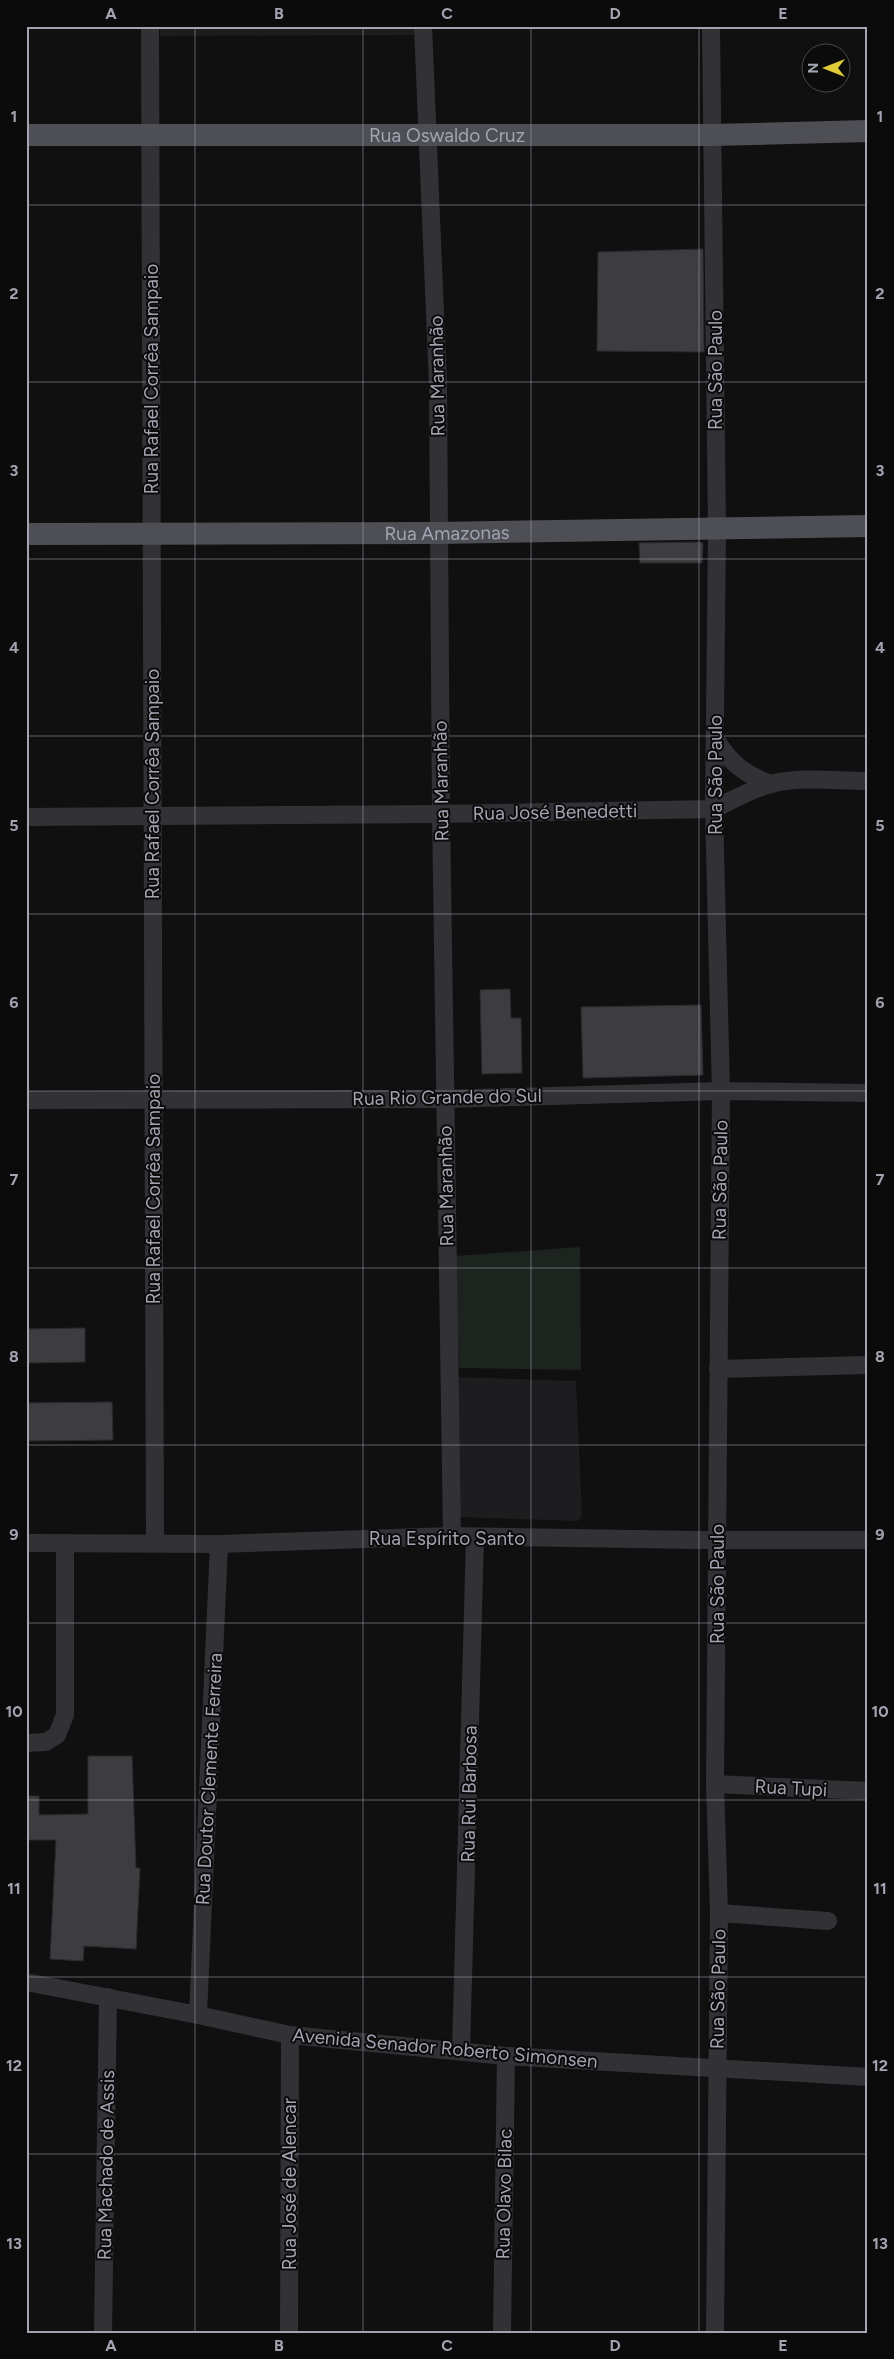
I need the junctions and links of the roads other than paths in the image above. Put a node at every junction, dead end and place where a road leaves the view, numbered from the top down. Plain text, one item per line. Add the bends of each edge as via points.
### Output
1 (150, 26) edge
2 (423, 26) edge
3 (711, 26) edge
4 (868, 131) edge
5 (151, 133) junction
6 (26, 135) edge
7 (428, 135) junction
8 (714, 135) junction
9 (868, 526) edge
10 (717, 530) junction
11 (438, 533) junction
12 (26, 534) edge
13 (152, 534) junction
14 (715, 738) junction
15 (868, 781) edge
16 (771, 784) junction
17 (714, 809) junction
18 (441, 814) junction
19 (152, 815) junction
20 (26, 817) edge
21 (721, 1091) junction
22 (868, 1092) edge
23 (152, 1099) junction
24 (446, 1099) junction
25 (26, 1100) edge
26 (868, 1365) edge
27 (718, 1369) junction
28 (452, 1536) junction
29 (474, 1537) junction
30 (718, 1540) junction
31 (868, 1540) edge
32 (155, 1542) junction
33 (26, 1543) edge
34 (65, 1543) junction
35 (219, 1544) junction
36 (26, 1743) edge
37 (715, 1784) junction
38 (868, 1791) edge
39 (720, 1913) junction
40 (828, 1921) dead end
41 (26, 1982) edge
42 (108, 1998) junction
43 (198, 2015) junction
44 (290, 2035) junction
45 (462, 2051) junction
46 (506, 2056) junction
47 (717, 2068) junction
48 (868, 2077) edge
49 (103, 2333) edge
50 (289, 2333) edge
51 (502, 2333) edge
52 (715, 2333) edge

1 - 5 street, Rua Rafael Corrêa Sampaio
2 - 7 street, Rua Maranhão via 424,106
3 - 8 street, Rua São Paulo
4 - 8 main road, Rua Oswaldo Cruz
5 - 6 main road, Rua Oswaldo Cruz
5 - 7 main road, Rua Oswaldo Cruz
5 - 13 street, Rua Rafael Corrêa Sampaio
7 - 8 main road, Rua Oswaldo Cruz
7 - 11 street, Rua Maranhão via 438,385
8 - 10 street, Rua São Paulo
9 - 10 main road, Rua Amazonas
10 - 11 main road, Rua Amazonas
10 - 14 street, Rua São Paulo
11 - 13 main road, Rua Amazonas
11 - 18 street, Rua Maranhão
12 - 13 main road, Rua Amazonas
13 - 19 street, Rua Rafael Corrêa Sampaio
14 - 16 street via 738,768
14 - 17 street, Rua São Paulo
15 - 16 street, Rua José Benedetti
16 - 17 street, Rua José Benedetti
17 - 18 street, Rua José Benedetti
17 - 21 street, Rua São Paulo
18 - 19 street, Rua José Benedetti
18 - 24 street, Rua Maranhão
19 - 20 street, Rua José Benedetti
19 - 23 street, Rua Rafael Corrêa Sampaio
21 - 22 street, Rua Rio Grande do Sul
21 - 24 street, Rua Rio Grande do Sul
21 - 27 street, Rua São Paulo
23 - 24 street, Rua Rio Grande do Sul
23 - 25 street, Rua Rio Grande do Sul
23 - 32 street, Rua Rafael Corrêa Sampaio
24 - 28 street, Rua Maranhão
26 - 27 street
27 - 30 street, Rua São Paulo
28 - 29 street, Rua Espírito Santo
28 - 35 street, Rua Espírito Santo
29 - 30 street, Rua Espírito Santo
29 - 45 street, Rua Rui Barbosa
30 - 31 street, Rua Espírito Santo
30 - 37 street, Rua São Paulo
32 - 34 street, Rua Espírito Santo
32 - 35 street, Rua Espírito Santo
33 - 34 street, Rua Espírito Santo
34 - 36 street via 65,1715 58,1735 46,1742
35 - 43 street, Rua Doutor Clemente Ferreira
37 - 38 street, Rua Tupi
37 - 39 street, Rua São Paulo
39 - 40 street
39 - 47 street, Rua São Paulo
41 - 42 street, Avenida Senador Roberto Simonsen
42 - 43 street, Avenida Senador Roberto Simonsen
42 - 49 street, Rua Machado de Assis
43 - 44 street, Avenida Senador Roberto Simonsen
44 - 45 street, Avenida Senador Roberto Simonsen
44 - 50 street, Rua José de Alencar
45 - 46 street, Avenida Senador Roberto Simonsen
46 - 47 street, Avenida Senador Roberto Simonsen
46 - 51 street, Rua Olavo Bilac
47 - 48 street, Avenida Senador Roberto Simonsen
47 - 52 street, Rua São Paulo

